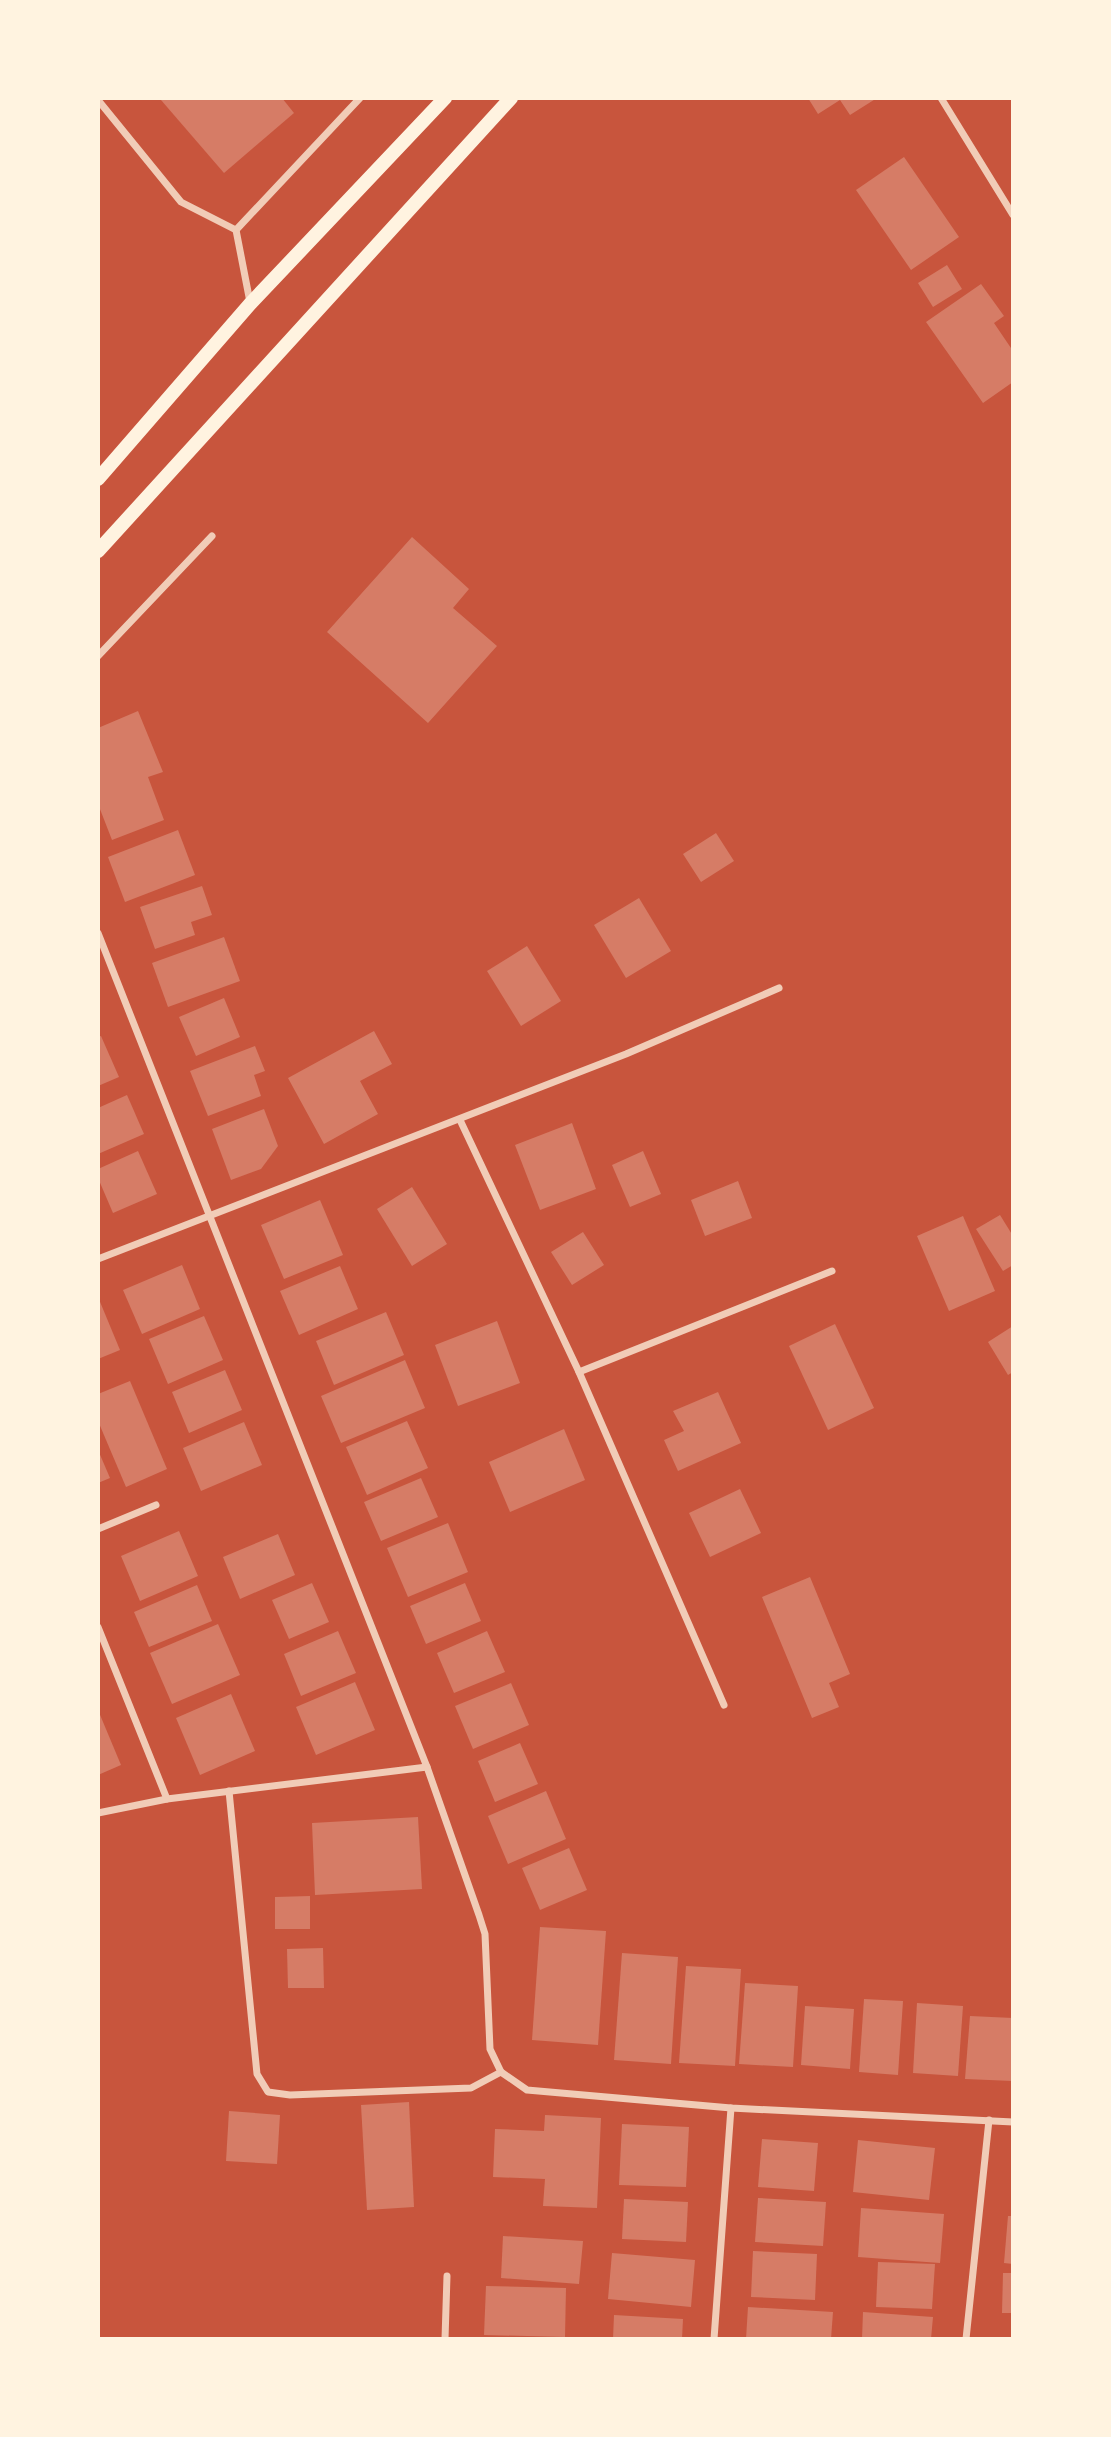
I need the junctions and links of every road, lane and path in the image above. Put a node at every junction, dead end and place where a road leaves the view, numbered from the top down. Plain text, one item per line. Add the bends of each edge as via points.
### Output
1 (360, 98) edge
2 (445, 98) edge
3 (511, 98) edge
4 (941, 98) edge
5 (98, 100) edge
6 (1013, 215) edge
7 (236, 230) junction
8 (250, 304) junction
9 (98, 479) edge
10 (212, 536) dead end
11 (98, 551) edge
12 (98, 656) edge
13 (98, 933) edge
14 (779, 988) dead end
15 (460, 1120) junction
16 (209, 1215) junction
17 (98, 1259) edge
18 (832, 1271) dead end
19 (579, 1372) junction
20 (156, 1506) dead end
21 (98, 1529) edge
22 (98, 1627) edge
23 (724, 1704) dead end
24 (427, 1767) junction
25 (229, 1791) junction
26 (167, 1799) junction
27 (98, 1813) edge
28 (501, 2073) junction
29 (731, 2108) junction
30 (989, 2120) junction
31 (1013, 2122) edge
32 (447, 2276) dead end
33 (445, 2339) edge
34 (714, 2339) edge
35 (966, 2339) edge

1 - 7 street
2 - 8 main road
3 - 11 main road
4 - 6 street
5 - 7 street via 181,202
7 - 8 street
8 - 9 main road
10 - 12 street
13 - 16 street
14 - 15 street
15 - 16 street
15 - 19 street
16 - 17 street
16 - 24 street
18 - 19 street
19 - 23 street
20 - 21 street
22 - 26 street
24 - 25 street
24 - 28 street via 485,1934 491,2049
25 - 26 street
25 - 28 street via 257,2074 268,2092 471,2088
26 - 27 street
28 - 29 street via 527,2090
29 - 30 street
29 - 34 street
30 - 31 street
30 - 35 street
32 - 33 street

